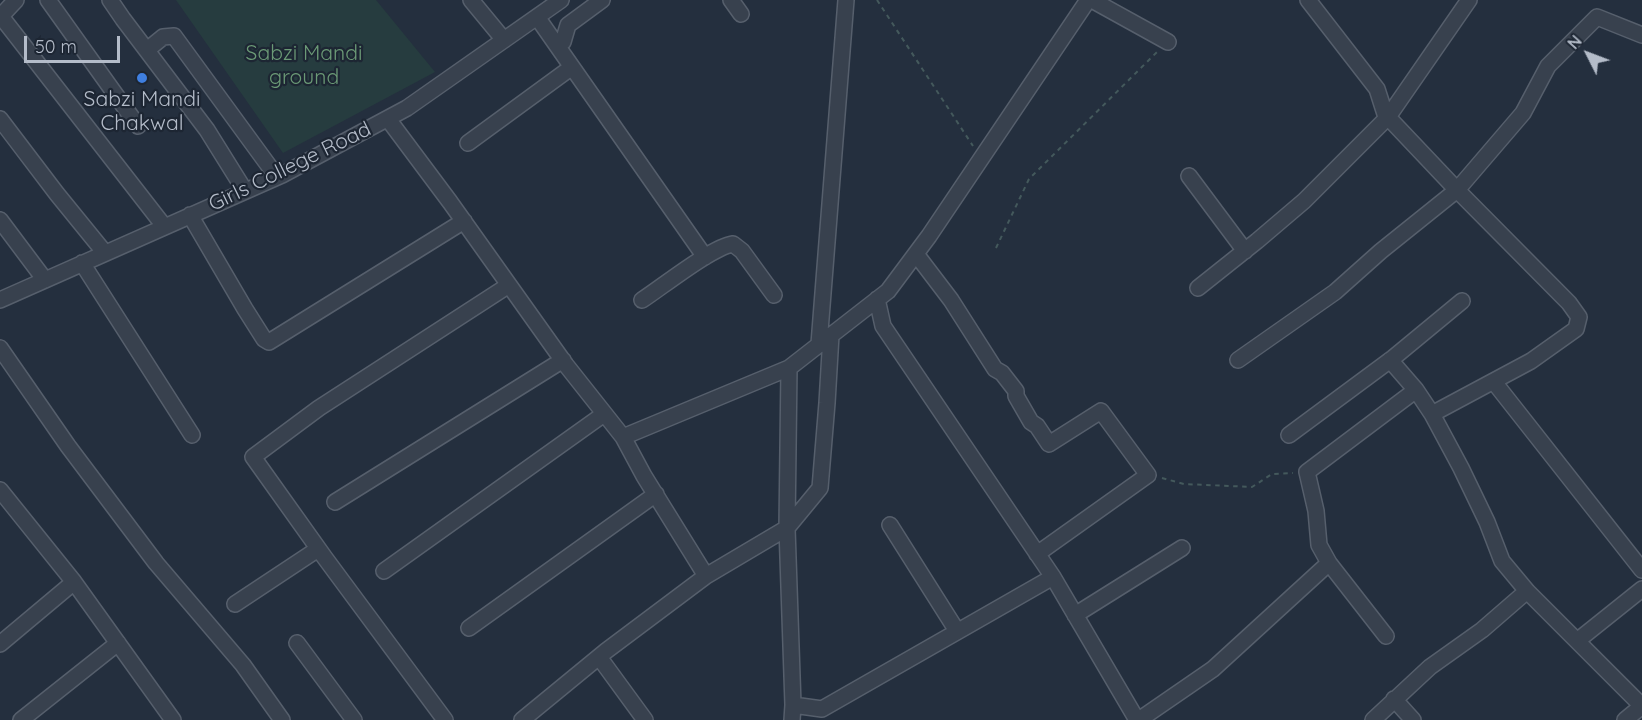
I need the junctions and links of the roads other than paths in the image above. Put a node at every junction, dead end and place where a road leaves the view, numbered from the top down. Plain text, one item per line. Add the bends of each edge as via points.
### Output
1 (16, 0) edge
2 (48, 0) edge
3 (110, 0) edge
4 (471, 0) edge
5 (561, 0) edge
6 (602, 0) edge
7 (731, 0) edge
8 (846, 0) edge
9 (1090, 0) edge
10 (1308, 0) edge
11 (1469, 0) edge
12 (741, 14) dead end
13 (0, 15) edge
14 (537, 17) junction
15 (1642, 35) edge
16 (504, 40) junction
17 (1168, 42) road end
18 (558, 46) junction
19 (147, 50) junction
20 (572, 67) junction
21 (1388, 117) junction
22 (388, 119) junction
23 (0, 120) edge
24 (138, 126) dead end
25 (468, 143) dead end
26 (1189, 176) dead end
27 (277, 177) junction
28 (1457, 190) junction
29 (245, 191) junction
30 (190, 215) junction
31 (0, 220) edge
32 (464, 221) junction
33 (164, 226) junction
34 (1245, 251) junction
35 (105, 253) junction
36 (916, 254) junction
37 (705, 257) junction
38 (82, 263) junction
39 (45, 280) junction
40 (509, 285) junction
41 (1198, 288) dead end
42 (774, 295) dead end
43 (877, 299) junction
44 (0, 300) edge
45 (642, 300) dead end
46 (1462, 301) dead end
47 (825, 339) junction
48 (0, 348) edge
49 (563, 360) junction
50 (1238, 360) dead end
51 (1390, 360) junction
52 (789, 368) junction
53 (1494, 382) junction
54 (1416, 390) junction
55 (604, 414) junction
56 (1432, 414) junction
57 (192, 435) dead end
58 (1289, 435) dead end
59 (623, 437) junction
60 (0, 490) edge
61 (656, 494) junction
62 (335, 502) dead end
63 (890, 525) dead end
64 (788, 528) junction
65 (1182, 548) dead end
66 (318, 549) junction
67 (1037, 554) junction
68 (1329, 562) junction
69 (1642, 570) edge
70 (384, 571) dead end
71 (706, 576) junction
72 (1053, 576) junction
73 (74, 582) junction
74 (1642, 589) edge
75 (1527, 591) junction
76 (235, 604) dead end
77 (1075, 615) junction
78 (469, 628) dead end
79 (957, 632) junction
80 (1386, 636) dead end
81 (1577, 641) junction
82 (118, 643) junction
83 (297, 643) dead end
84 (0, 645) edge
85 (599, 657) junction
86 (1394, 699) junction
87 (1642, 706) edge
88 (792, 713) edge
89 (21, 720) edge
90 (173, 720) edge
91 (282, 720) edge
92 (354, 720) edge
93 (446, 720) edge
94 (522, 720) edge
95 (645, 720) edge
96 (1138, 720) edge
97 (1373, 720) edge
98 (1413, 720) edge
99 (1625, 720) edge

1 - 13 street
2 - 24 street
3 - 19 street
4 - 16 street
5 - 14 street, Girls College Road
6 - 18 street via 568,25
7 - 12 street
8 - 47 street
9 - 17 street
9 - 36 street
10 - 21 street via 1377,90
11 - 21 street
13 - 33 street
14 - 16 street, Girls College Road
14 - 18 street
15 - 28 street via 1597,16 1548,66 1523,113
16 - 22 street, Girls College Road
18 - 20 street
19 - 27 street via 163,37 174,36
19 - 29 street via 207,130
20 - 25 street
20 - 37 street
21 - 28 street
21 - 34 street via 1304,201
22 - 27 street, Girls College Road
22 - 32 street
23 - 35 street
26 - 34 street
27 - 29 street, Girls College Road
28 - 50 street via 1335,292
28 - 53 street via 1580,317 1576,329
29 - 30 street, Girls College Road
30 - 32 street via 269,342
30 - 33 street, Girls College Road
31 - 39 street
32 - 40 street
33 - 35 street, Girls College Road
34 - 41 street
35 - 38 street, Girls College Road
36 - 43 street via 888,291
36 - 67 street via 995,369 1016,391 1021,405 1049,444 1101,411 1148,475
37 - 42 street via 733,244
37 - 45 street
38 - 39 street, Girls College Road
38 - 57 street
39 - 44 street, Girls College Road
40 - 49 street
40 - 66 street via 319,408 253,457
43 - 47 street
43 - 67 street via 883,326
46 - 51 street
47 - 52 street
47 - 64 street via 827,403 820,488
48 - 91 street via 156,563 243,665
49 - 55 street
49 - 62 street
51 - 54 street
51 - 58 street
52 - 59 street
52 - 64 street
53 - 56 street
53 - 69 street
54 - 56 street
54 - 68 street via 1307,472 1319,545
55 - 59 street
55 - 70 street
56 - 75 street via 1487,522 1502,561
59 - 61 street
60 - 73 street
61 - 71 street
61 - 78 street
63 - 79 street
64 - 71 street
64 - 88 street
65 - 77 street
66 - 76 street
66 - 93 street
67 - 72 street
68 - 80 street
68 - 96 street via 1213,669
71 - 85 street
72 - 77 street
72 - 79 street
73 - 82 street
73 - 84 street
74 - 81 street
75 - 81 street
75 - 86 street
77 - 96 street
79 - 88 street via 822,709
81 - 87 street
82 - 89 street
82 - 90 street
83 - 92 street
85 - 94 street
85 - 95 street
86 - 97 street
86 - 98 street
87 - 99 street

